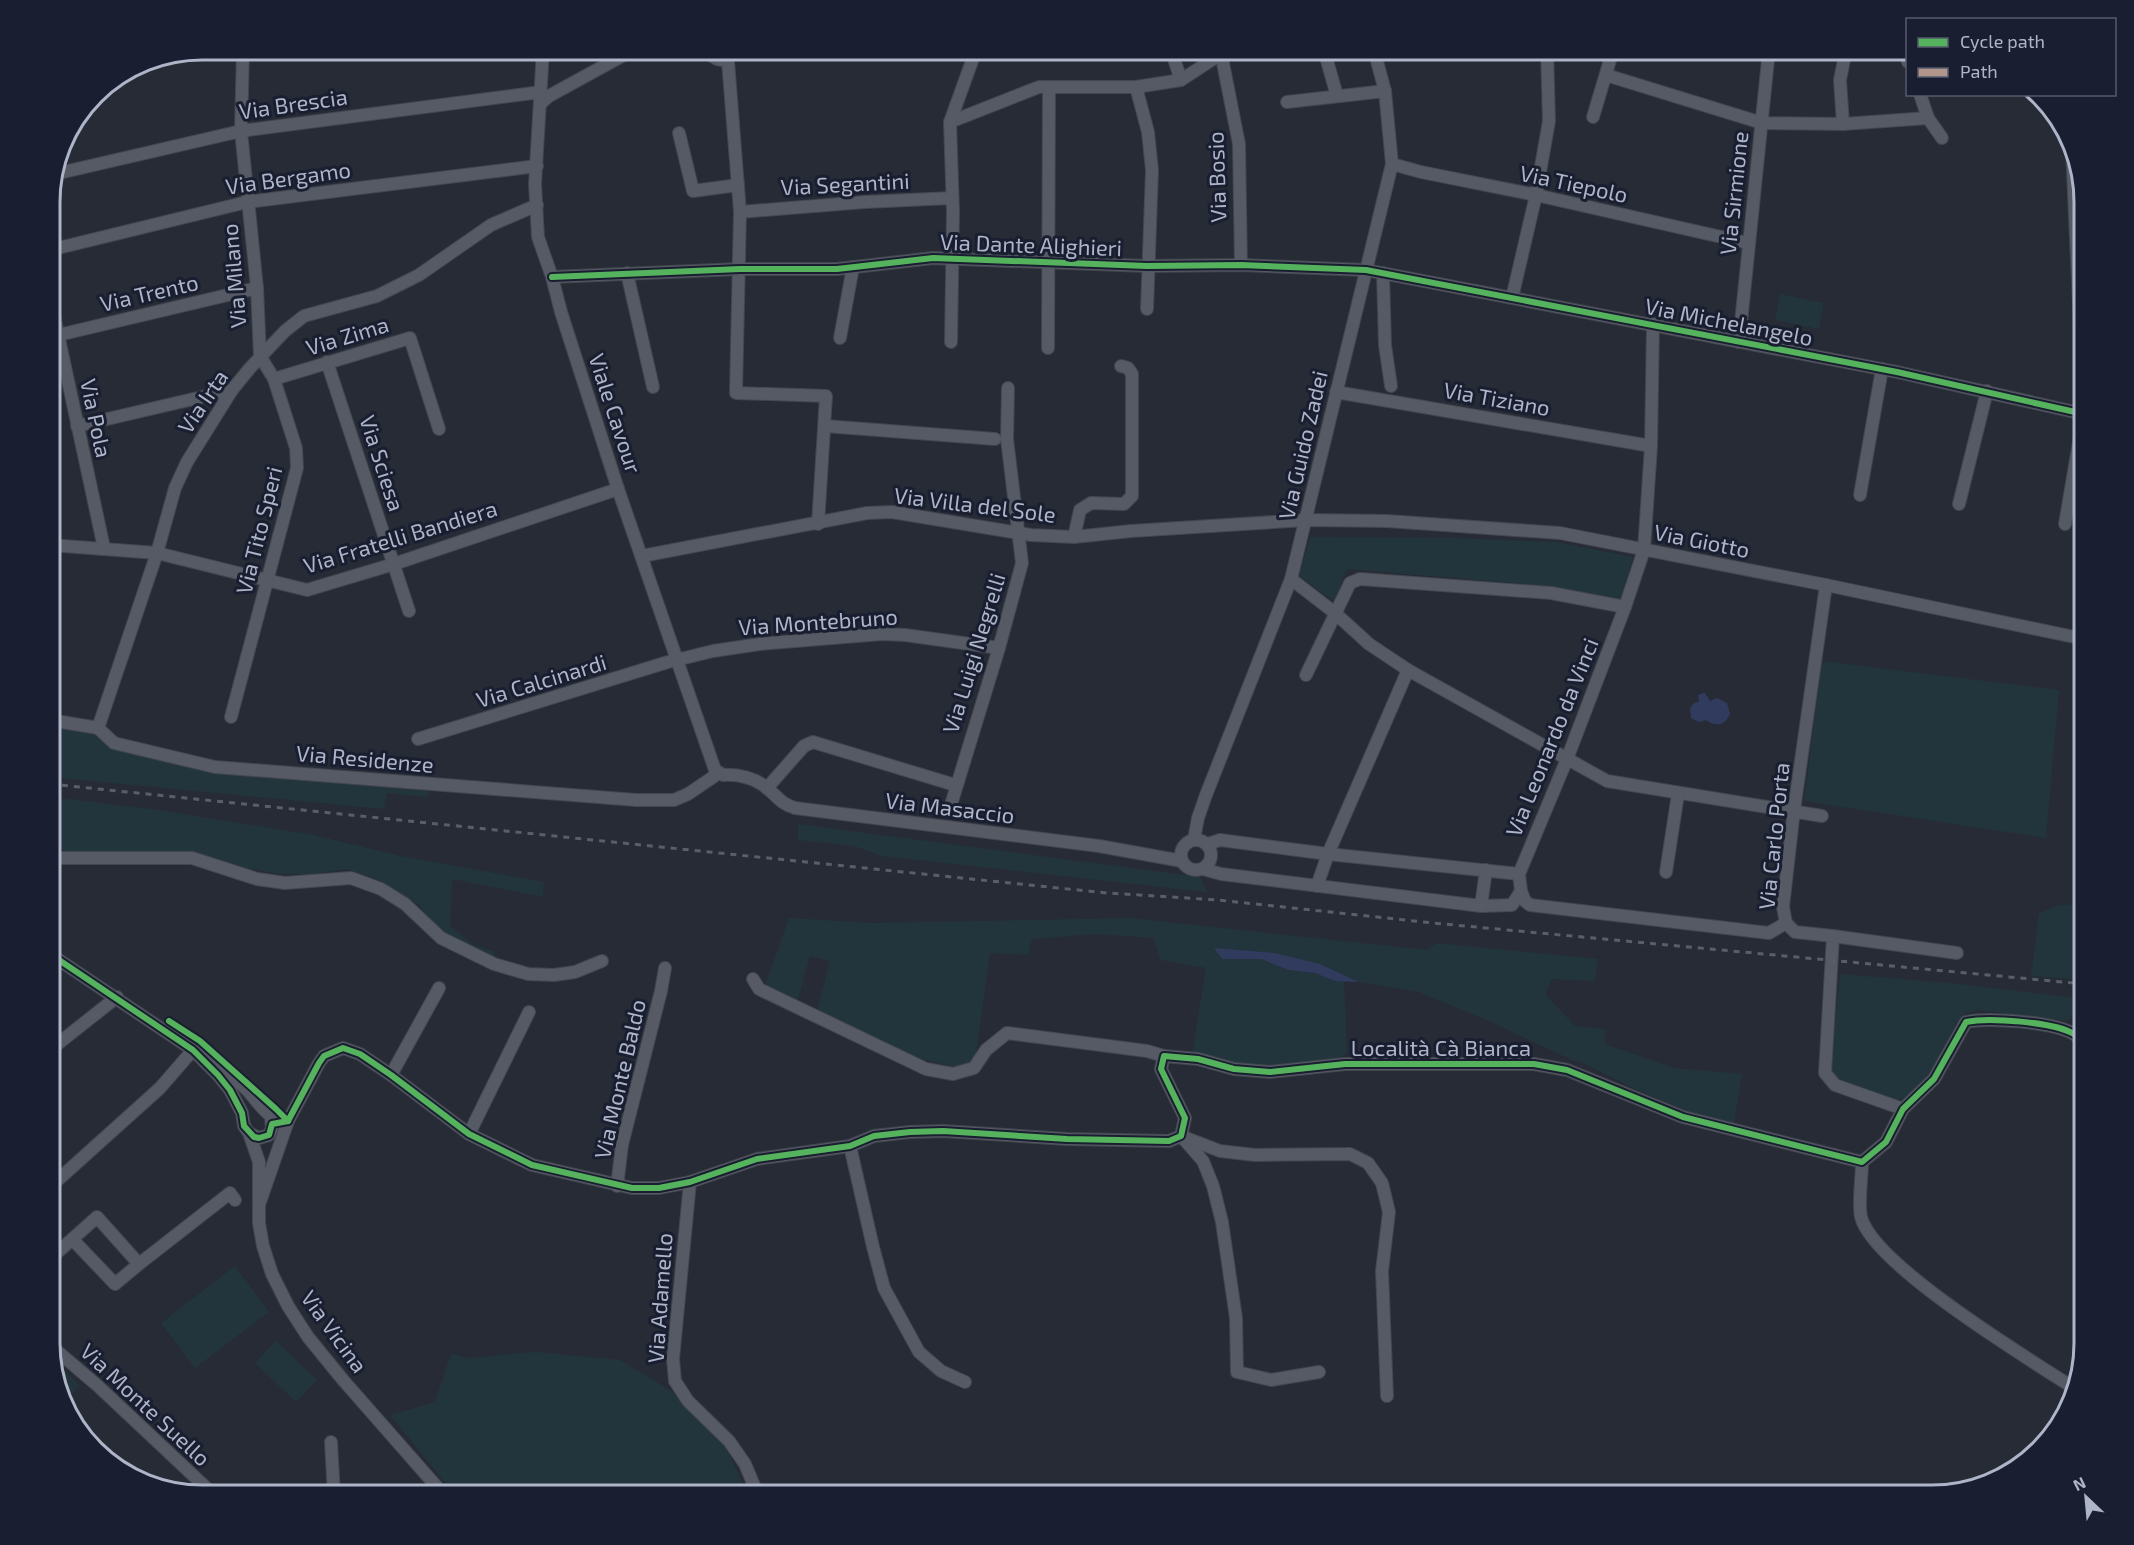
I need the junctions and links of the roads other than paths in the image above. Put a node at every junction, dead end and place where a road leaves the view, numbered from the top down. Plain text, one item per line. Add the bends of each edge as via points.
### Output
1 (243, 60) edge
2 (542, 60) edge
3 (615, 60) edge
4 (729, 60) edge
5 (972, 60) edge
6 (1174, 60) edge
7 (1211, 60) edge
8 (1225, 60) edge
9 (1327, 60) edge
10 (1377, 60) edge
11 (1547, 60) edge
12 (1610, 60) edge
13 (1768, 60) edge
14 (1844, 60) edge
15 (1606, 75) junction
16 (1181, 80) junction
17 (1048, 87) junction
18 (1136, 87) junction
19 (1385, 91) junction
20 (1337, 96) junction
21 (1921, 96) edge
22 (540, 98) junction
23 (1287, 102) dead end
24 (1593, 117) dead end
25 (1928, 118) junction
26 (950, 122) junction
27 (1762, 123) junction
28 (1843, 124) junction
29 (241, 131) junction
30 (679, 133) dead end
31 (1942, 138) dead end
32 (1392, 164) junction
33 (537, 166) junction
34 (64, 172) edge
35 (738, 185) junction
36 (1536, 195) junction
37 (952, 198) junction
38 (247, 202) junction
39 (537, 205) junction
40 (740, 212) junction
41 (1748, 243) junction
42 (60, 248) edge
43 (952, 258) junction
44 (1049, 262) junction
45 (1240, 265) junction
46 (1147, 266) junction
47 (852, 267) junction
48 (740, 270) junction
49 (1366, 270) junction
50 (627, 273) junction
51 (1383, 273) junction
52 (552, 277) junction
53 (257, 288) junction
54 (1512, 298) junction
55 (1147, 309) dead end
56 (1653, 324) junction
57 (60, 335) edge
58 (840, 338) dead end
59 (951, 342) dead end
60 (1739, 342) junction
61 (1048, 348) dead end
62 (260, 356) junction
63 (60, 359) edge
64 (327, 362) junction
65 (1121, 366) dead end
66 (1882, 369) junction
67 (274, 379) junction
68 (1391, 386) dead end
69 (653, 387) dead end
70 (1008, 388) dead end
71 (232, 390) junction
72 (1987, 391) junction
73 (1336, 392) junction
74 (2074, 412) edge
75 (77, 426) junction
76 (825, 426) junction
77 (439, 429) dead end
78 (996, 439) dead end
79 (1651, 446) junction
80 (2074, 472) edge
81 (618, 489) junction
82 (1860, 495) dead end
83 (1959, 504) dead end
84 (1306, 520) junction
85 (818, 524) junction
86 (2065, 524) dead end
87 (1017, 532) junction
88 (1074, 537) junction
89 (60, 546) edge
90 (104, 548) junction
91 (1644, 550) junction
92 (157, 554) junction
93 (642, 556) junction
94 (394, 564) junction
95 (1291, 579) junction
96 (268, 580) junction
97 (1826, 585) junction
98 (1625, 607) junction
99 (408, 611) dead end
100 (1335, 613) junction
101 (2074, 637) edge
102 (999, 648) junction
103 (676, 660) junction
104 (1408, 670) junction
105 (1306, 675) dead end
106 (231, 717) dead end
107 (60, 722) edge
108 (98, 728) junction
109 (418, 740) dead end
110 (1567, 759) junction
111 (721, 774) junction
112 (955, 785) junction
113 (768, 788) junction
114 (1678, 794) junction
115 (950, 808) dead end
116 (1794, 810) junction
117 (1822, 816) dead end
118 (1194, 839) junction
119 (1208, 844) junction
120 (1328, 854) junction
121 (60, 858) edge
122 (1182, 861) junction
123 (1203, 869) junction
124 (1486, 870) junction
125 (1666, 872) dead end
126 (1519, 874) junction
127 (1317, 886) junction
128 (1521, 891) junction
129 (1481, 906) junction
130 (1786, 923) junction
131 (1833, 936) junction
132 (1957, 952) dead end
133 (60, 960) edge
134 (602, 961) dead end
135 (665, 968) dead end
136 (753, 979) dead end
137 (439, 988) dead end
138 (117, 997) junction
139 (529, 1012) dead end
140 (2074, 1034) edge
141 (60, 1042) edge
142 (193, 1050) junction
143 (1164, 1056) junction
144 (391, 1075) junction
145 (230, 1090) junction
146 (256, 1105) junction
147 (1903, 1109) junction
148 (242, 1113) junction
149 (288, 1121) junction
150 (272, 1124) junction
151 (249, 1133) junction
152 (469, 1134) junction
153 (1181, 1136) junction
154 (264, 1137) junction
155 (850, 1146) junction
156 (259, 1162) junction
157 (1862, 1162) junction
158 (60, 1178) edge
159 (690, 1182) junction
160 (617, 1186) junction
161 (235, 1200) dead end
162 (260, 1202) junction
163 (73, 1240) junction
164 (60, 1250) edge
165 (139, 1264) junction
166 (60, 1354) edge
167 (1319, 1372) dead end
168 (965, 1382) dead end
169 (2067, 1384) edge
170 (1387, 1396) dead end
171 (331, 1442) dead end
172 (202, 1485) edge
173 (333, 1485) edge
174 (434, 1485) edge
175 (754, 1485) edge

1 - 29 street, Via Milano
2 - 22 street, Viale Cavour
3 - 22 street
4 - 35 street
5 - 26 street
6 - 16 street
7 - 16 street
8 - 45 street, Via Bosio via 1239,144
9 - 20 street
10 - 19 street, Via Guido Zadei
11 - 36 street via 1549,121
12 - 15 street
13 - 27 street, Via Sirmione
14 - 28 street via 1840,80
15 - 24 street
15 - 27 street
16 - 18 street
17 - 18 street
17 - 26 street via 1039,87
17 - 44 street
18 - 46 street via 1148,132 1152,170
19 - 20 street
19 - 32 street, Via Guido Zadei
20 - 23 street
21 - 25 street
22 - 29 street, Via Brescia
22 - 33 street, Viale Cavour
25 - 28 street
25 - 31 street
26 - 37 street
27 - 28 street
27 - 41 street, Via Sirmione
29 - 34 street, Via Brescia
29 - 38 street, Via Milano
30 - 35 street via 693,191
32 - 36 street, Via Tiepolo
32 - 49 street, Via Guido Zadei
33 - 38 street, Via Bergamo
33 - 39 street, Viale Cavour
35 - 40 street
36 - 41 street, Via Tiepolo
36 - 54 street
37 - 40 street, Via Segantini
37 - 43 street
38 - 42 street, Via Bergamo
38 - 53 street, Via Milano
39 - 52 street, Viale Cavour via 538,237
39 - 62 street, Via Irta via 491,225 418,275 377,296 304,316
40 - 48 street
41 - 60 street, Via Sirmione
43 - 44 street, Via Dante Alighieri
43 - 47 street, Via Dante Alighieri
43 - 59 street
44 - 46 street, Via Dante Alighieri
44 - 61 street
45 - 46 street, Via Dante Alighieri
45 - 49 street, Via Dante Alighieri
46 - 55 street
47 - 48 street, Via Dante Alighieri
47 - 58 street
48 - 50 street, Via Dante Alighieri
48 - 76 street via 736,393 826,396
49 - 51 street, Via Michelangelo
49 - 73 street, Via Guido Zadei
50 - 52 street, Via Dante Alighieri
50 - 69 street
51 - 54 street, Via Michelangelo
51 - 68 street via 1385,345
52 - 81 street, Viale Cavour
53 - 57 street, Via Trento
53 - 62 street, Via Milano
54 - 56 street, Via Michelangelo
56 - 60 street, Via Michelangelo
56 - 79 street, Via Leonardo da Vinci
60 - 66 street, Via Michelangelo
62 - 67 street, Via Tito Speri
62 - 71 street, Via Irta
63 - 75 street, Via Pola
64 - 67 street, Via Zima
64 - 77 street, Via Zima via 410,338
64 - 94 street, Via Sciesa
65 - 88 street, Via Villa del Sole via 1132,374 1132,496 1124,504 1091,503 1080,510
66 - 72 street, Via Michelangelo
66 - 82 street
67 - 96 street, Via Tito Speri via 296,448 297,468
70 - 87 street, Via Luigi Negrelli via 1007,439
71 - 75 street
71 - 92 street, Via Irta via 175,488
72 - 74 street, Via Michelangelo
72 - 83 street
73 - 79 street, Via Tiziano
73 - 84 street, Via Guido Zadei
75 - 90 street, Via Pola
76 - 78 street
76 - 85 street
79 - 91 street, Via Leonardo da Vinci
80 - 86 street
81 - 93 street, Viale Cavour
81 - 94 street, Via Fratelli Bandiera
84 - 88 street, Via Villa del Sole
84 - 91 street, Via Giotto via 1387,521 1560,533
84 - 95 street, Via Guido Zadei
85 - 87 street, Via Villa del Sole via 867,513 892,512
85 - 93 street, Via Villa del Sole
87 - 88 street, Via Villa del Sole
87 - 102 street, Via Luigi Negrelli via 1022,564
89 - 90 street, Via Fratelli Bandiera
90 - 92 street, Via Fratelli Bandiera
91 - 97 street, Via Giotto
91 - 98 street, Via Leonardo da Vinci
92 - 96 street, Via Fratelli Bandiera
92 - 108 street, Via Irta
93 - 103 street, Viale Cavour
94 - 96 street, Via Fratelli Bandiera via 307,590
94 - 99 street, Via Sciesa
95 - 100 street
95 - 118 street, Via Guido Zadei via 1206,795
96 - 106 street, Via Tito Speri
97 - 101 street, Via Giotto
97 - 116 street, Via Carlo Porta
98 - 100 street via 1551,593 1360,579 1350,583
98 - 110 street, Via Leonardo da Vinci
100 - 104 street via 1369,644
100 - 105 street
102 - 103 street, Via Montebruno via 882,634 760,644
102 - 112 street, Via Luigi Negrelli
103 - 109 street, Via Calcinardi
103 - 111 street, Viale Cavour via 712,766
104 - 110 street
104 - 120 street
107 - 108 street
108 - 111 street, Via Residenze via 114,742 215,767 636,800 674,800
110 - 114 street via 1607,781
110 - 126 street, Via Leonardo da Vinci
111 - 113 street, Via Masaccio via 735,774
112 - 113 street via 813,742 804,746
112 - 115 street, Via Luigi Negrelli
113 - 122 street, Via Masaccio via 784,805 809,811 1099,846
114 - 116 street
114 - 125 street
116 - 117 street
116 - 130 street, Via Carlo Porta via 1784,907
118 - 119 street
118 - 122 street via 1183,847
119 - 120 street via 1220,840
119 - 123 street via 1212,858
120 - 124 street
120 - 127 street
121 - 134 street via 192,858 257,879 285,883 351,878 381,889 405,904 441,938 494,964 528,974 554,975
122 - 123 street via 1189,868
123 - 127 street
124 - 126 street
124 - 129 street
126 - 128 street, Via Leonardo da Vinci
127 - 129 street
128 - 129 street via 1512,905
128 - 130 street via 1530,905 1769,933
130 - 131 street, Via Carlo Porta via 1795,932
131 - 132 street, Via Carlo Porta
131 - 147 street via 1825,1073 1835,1085
133 - 138 street
135 - 160 street, Via Monte Baldo via 622,1145
136 - 143 street, Località Cà Bianca via 759,989 926,1069 953,1074 975,1068 986,1050 1007,1033
137 - 144 street
138 - 141 street
138 - 142 street
139 - 152 street
140 - 147 street via 2035,1023 1966,1022 1934,1079
142 - 145 street
142 - 146 street via 220,1066 250,1093
142 - 158 street via 160,1088
143 - 153 street via 1161,1069 1185,1118
143 - 157 street, Località Cà Bianca via 1270,1072 1345,1064 1534,1064 1568,1070 1683,1117
144 - 149 street, Via Monte Baldo via 360,1054 343,1048 324,1056
144 - 152 street, Via Monte Baldo
145 - 146 street
145 - 148 street
146 - 148 street
146 - 150 street via 271,1116
147 - 157 street via 1886,1142
148 - 151 street
149 - 150 street
149 - 162 street
150 - 154 street via 269,1135
151 - 154 street
151 - 156 street, Via Vicina
152 - 160 street, Via Monte Baldo via 532,1165
153 - 155 street via 1169,1141 1067,1139 943,1131 874,1136
153 - 167 street via 1203,1161 1222,1222 1236,1318 1237,1371 1270,1380
153 - 170 street via 1220,1151 1255,1155 1350,1154 1368,1163 1382,1183 1389,1212 1382,1271
154 - 156 street, Via Vicina
155 - 159 street via 757,1159
155 - 168 street via 884,1288 919,1352 941,1371
156 - 162 street, Via Vicina
157 - 169 street via 1861,1217 1893,1260 1979,1327
159 - 160 street via 659,1188
159 - 175 street, Via Adamello via 673,1359 675,1381 688,1401 729,1441
161 - 165 street via 230,1193
162 - 174 street, Via Vicina via 263,1246 288,1306 343,1380
163 - 164 street
163 - 165 street via 115,1284
163 - 165 street via 97,1217
166 - 172 street, Via Monte Suello
171 - 173 street

